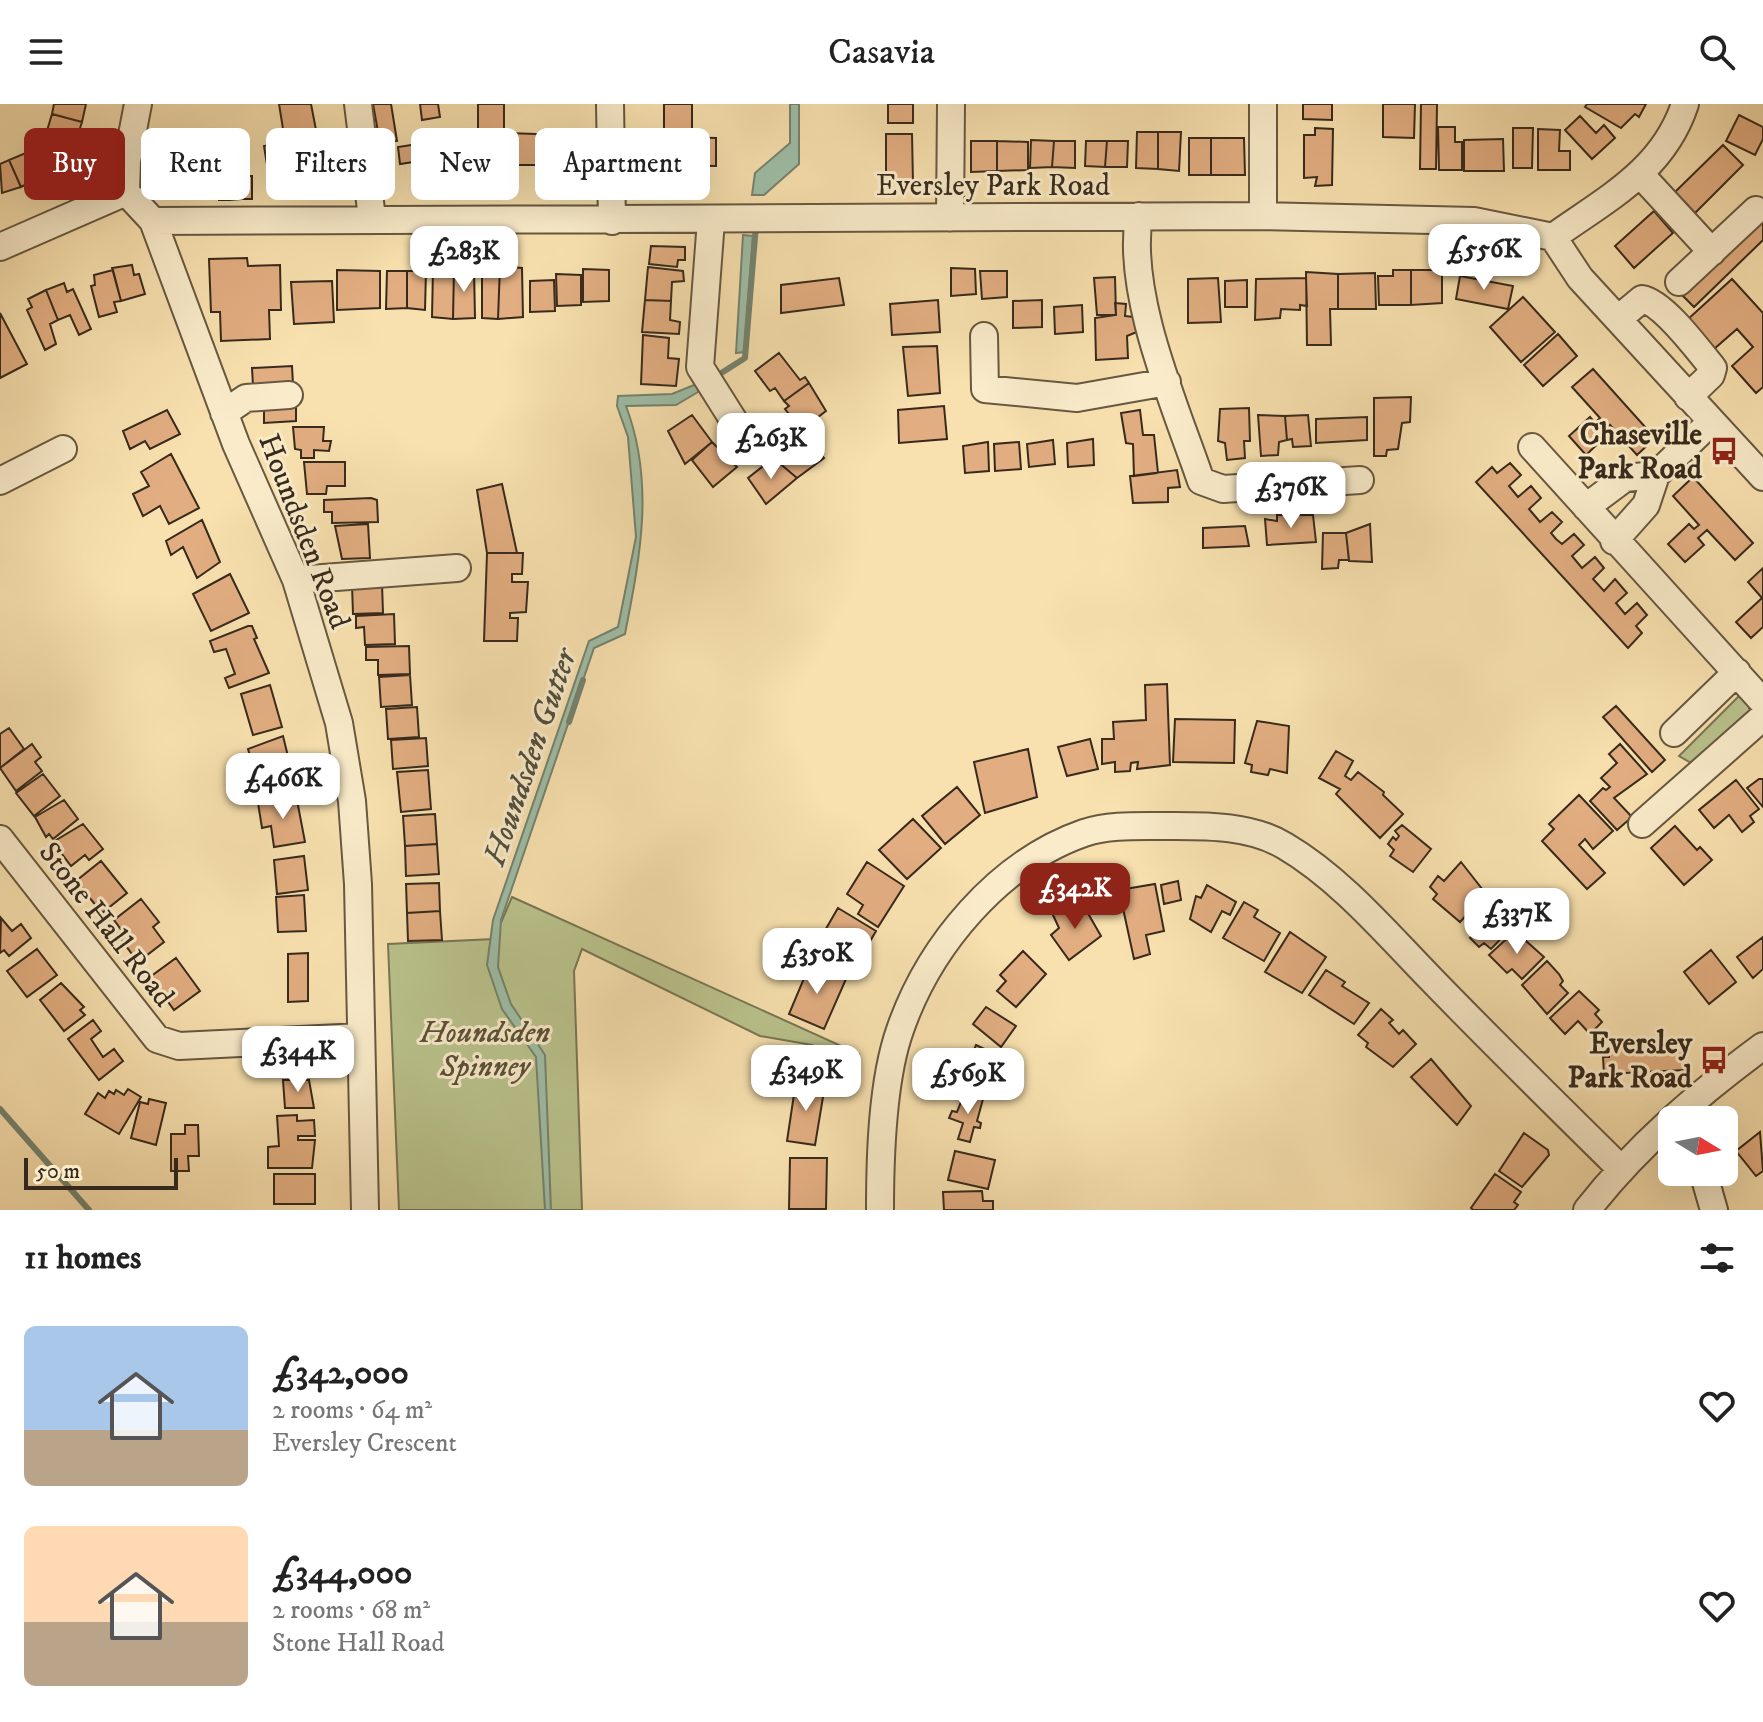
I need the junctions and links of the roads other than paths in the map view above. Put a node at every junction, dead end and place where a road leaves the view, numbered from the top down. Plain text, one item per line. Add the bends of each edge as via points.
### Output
1 (138, 104) edge
2 (358, 104) edge
3 (610, 104) edge
4 (951, 104) edge
5 (1263, 104) edge
6 (1685, 104) edge
7 (1640, 174) junction
8 (126, 192) junction
9 (1756, 210) dead end
10 (1139, 216) junction
11 (1263, 216) junction
12 (372, 218) junction
13 (950, 218) junction
14 (711, 220) junction
15 (153, 221) junction
16 (612, 221) junction
17 (1553, 237) junction
18 (0, 247) edge
19 (1712, 252) junction
20 (1679, 282) dead end
21 (1618, 319) junction
22 (984, 336) dead end
23 (1167, 382) junction
24 (289, 395) dead end
25 (1688, 397) junction
26 (224, 413) junction
27 (1711, 422) junction
28 (744, 437) dead end
29 (1532, 447) dead end
30 (63, 449) dead end
31 (1656, 475) junction
32 (1763, 477) edge
33 (1360, 480) dead end
34 (0, 481) edge
35 (1586, 507) junction
36 (1614, 541) junction
37 (457, 568) dead end
38 (296, 580) junction
39 (1737, 672) junction
40 (1763, 702) edge
41 (1763, 717) edge
42 (1674, 733) dead end
43 (1642, 824) dead end
44 (0, 839) edge
45 (360, 1037) junction
46 (1763, 1046) edge
47 (1694, 1106) edge
48 (1658, 1137) edge
49 (1620, 1168) junction
50 (1707, 1186) edge
51 (365, 1210) edge
52 (880, 1210) edge
53 (1587, 1210) edge
54 (1714, 1210) edge

1 - 8 street
2 - 12 street
3 - 16 street
4 - 13 street
5 - 11 street
6 - 7 street via 1656,159
7 - 17 street via 1621,193
7 - 19 street
8 - 15 street
8 - 18 street
9 - 19 street
10 - 11 street, Eversley Park Road
10 - 13 street, Eversley Park Road
10 - 23 street via 1140,285
11 - 17 street, Eversley Park Road via 1474,221
12 - 15 street, Eversley Park Road
12 - 16 street, Eversley Park Road
13 - 14 street, Eversley Park Road
14 - 16 street, Eversley Park Road
14 - 28 street via 700,367
15 - 26 street, Houndsden Road
17 - 21 street via 1580,278
19 - 20 street
21 - 25 street
21 - 25 street via 1642,299 1651,300 1687,337 1713,368
22 - 23 street via 985,389 1077,398
23 - 33 street via 1201,481 1223,489
24 - 26 street via 246,398
25 - 27 street
26 - 38 street, Houndsden Road
27 - 31 street
27 - 32 street
29 - 35 street
30 - 34 street
31 - 35 street via 1625,478
31 - 36 street via 1646,505
35 - 36 street
36 - 39 street
37 - 38 street
38 - 45 street, Houndsden Road via 339,723 352,801
39 - 40 street
39 - 42 street
41 - 43 street
44 - 45 street, Stone Hall Road via 157,1039 179,1046
45 - 51 street, Houndsden Road
46 - 47 street
48 - 49 street
49 - 52 street via 1373,920 1284,845 1250,831 1115,827 1048,847 1006,876 939,951 899,1032 889,1079
49 - 53 street
50 - 54 street

